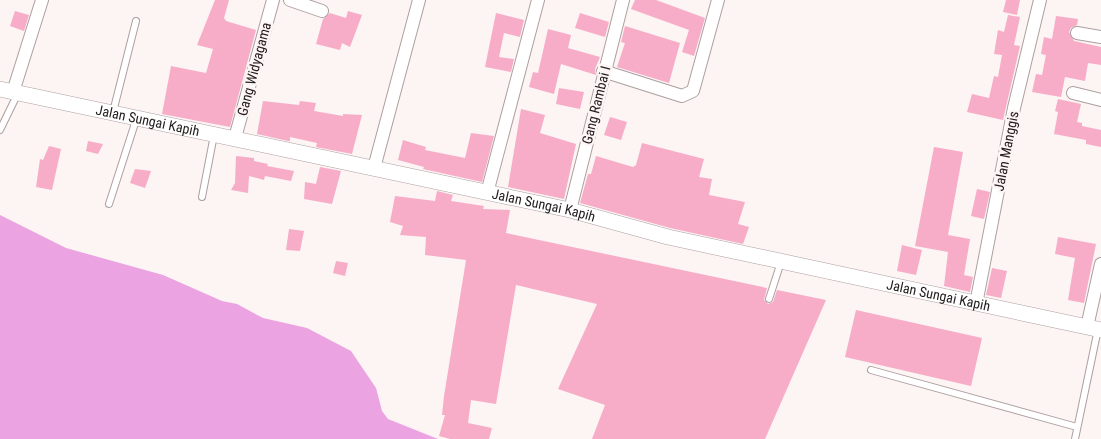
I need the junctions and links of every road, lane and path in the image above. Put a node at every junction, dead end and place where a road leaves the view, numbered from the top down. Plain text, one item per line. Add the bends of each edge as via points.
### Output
1 (42, 0) edge
2 (273, 0) edge
3 (290, 0) edge
4 (419, 0) edge
5 (538, 0) edge
6 (623, 0) edge
7 (718, 0) edge
8 (1040, 0) edge
9 (322, 11) dead end
10 (136, 21) dead end
11 (1078, 33) dead end
12 (1101, 37) edge
13 (603, 72) junction
14 (10, 91) edge
15 (1073, 93) dead end
16 (1101, 100) edge
17 (113, 112) junction
18 (137, 117) junction
19 (0, 130) edge
20 (215, 133) junction
21 (235, 138) junction
22 (374, 168) junction
23 (487, 193) junction
24 (202, 197) dead end
25 (109, 204) dead end
26 (570, 210) junction
27 (781, 262) junction
28 (1101, 264) edge
29 (769, 299) dead end
30 (976, 304) junction
31 (1095, 329) edge
32 (871, 370) dead end
33 (1077, 427) junction
34 (1075, 439) edge

1 - 14 street
2 - 21 street, Gang Widyagama
3 - 9 street
4 - 22 street
5 - 23 street
6 - 13 street, Gang Rambai I
7 - 13 street via 693,91 689,95 682,96
8 - 30 street, Jalan Manggis via 1014,108
10 - 17 lane
11 - 12 street
13 - 26 street, Gang Rambai I
14 - 17 street, Jalan Sungai Kapih
14 - 19 lane
15 - 16 street
17 - 18 street, Jalan Sungai Kapih
18 - 20 street, Jalan Sungai Kapih
18 - 25 lane
20 - 21 street, Jalan Sungai Kapih
20 - 24 lane
21 - 22 street, Jalan Sungai Kapih
22 - 23 street, Jalan Sungai Kapih
23 - 26 street, Jalan Sungai Kapih
26 - 27 street, Jalan Sungai Kapih via 668,237
27 - 29 lane
27 - 30 street, Jalan Sungai Kapih
28 - 31 street
30 - 31 street, Jalan Sungai Kapih
31 - 33 lane
32 - 33 lane
33 - 34 lane

